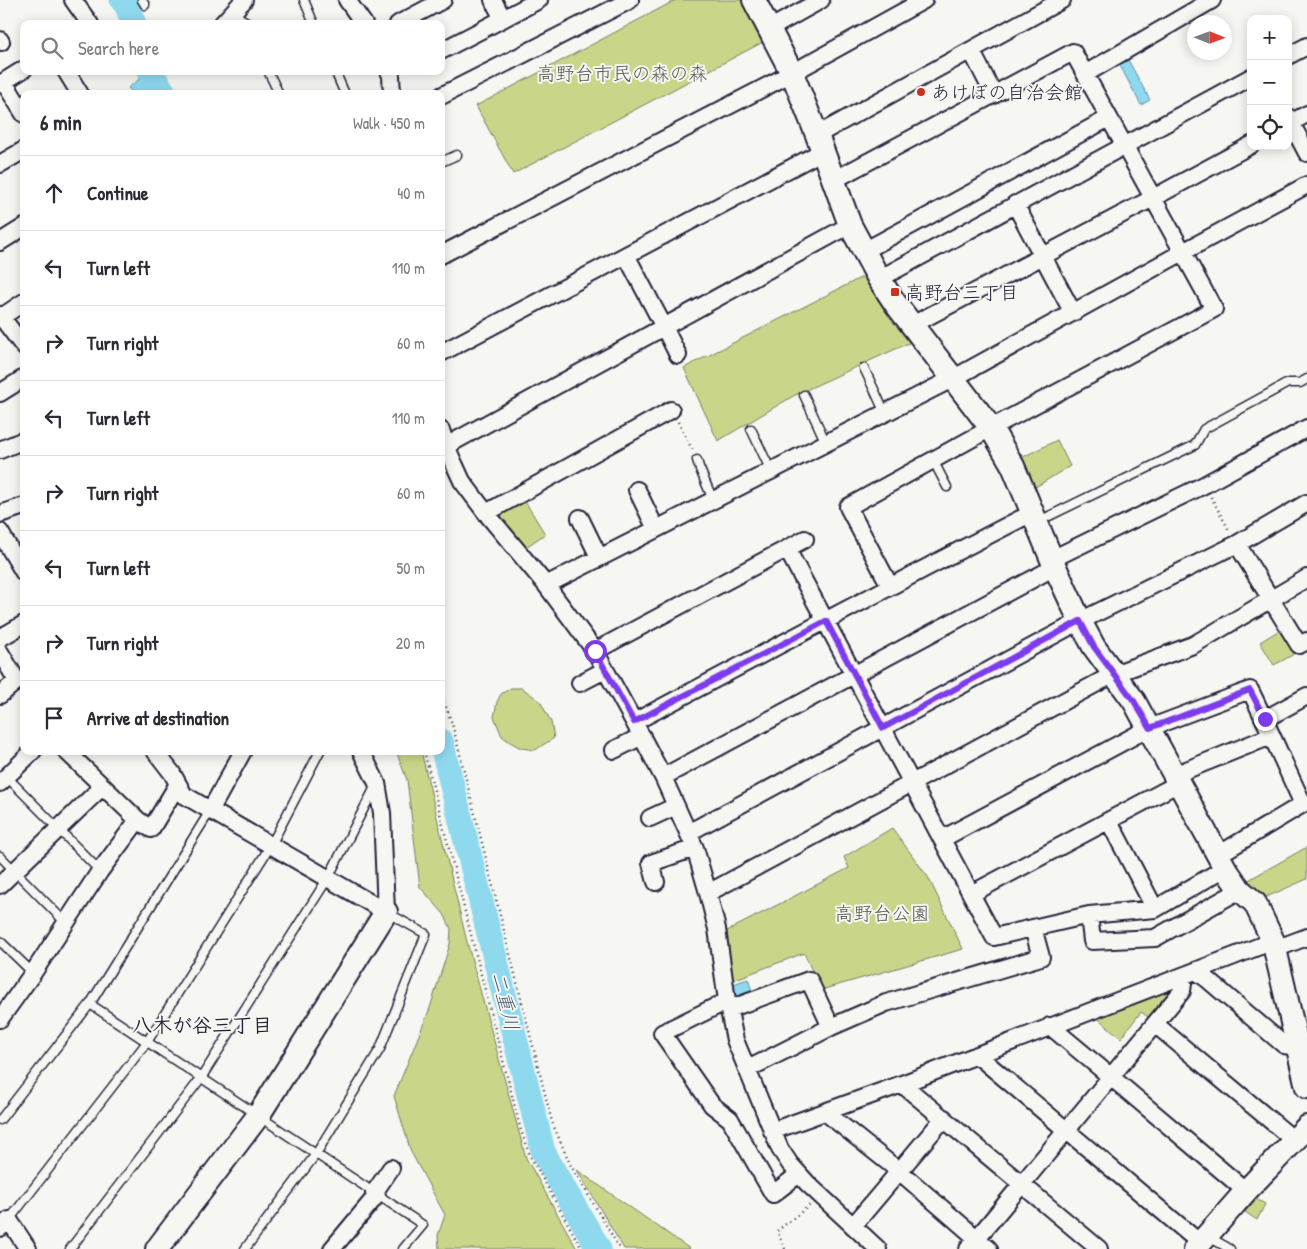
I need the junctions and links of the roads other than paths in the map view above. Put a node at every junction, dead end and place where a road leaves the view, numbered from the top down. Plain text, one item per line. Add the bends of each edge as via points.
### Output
1 (73, 0) edge
2 (244, 0) edge
3 (304, 0) edge
4 (347, 0) edge
5 (443, 0) edge
6 (493, 0) edge
7 (539, 0) edge
8 (630, 0) edge
9 (754, 0) edge
10 (821, 0) edge
11 (1062, 0) edge
12 (1212, 0) edge
13 (915, 2) edge
14 (1045, 4) edge
15 (227, 18) edge
16 (504, 19) junction
17 (87, 20) edge
18 (312, 20) edge
19 (361, 20) edge
20 (406, 20) edge
21 (769, 29) junction
22 (1307, 46) edge
23 (445, 49) edge
24 (971, 50) junction
25 (1292, 54) edge
26 (20, 72) edge
27 (792, 73) junction
28 (1085, 74) junction
29 (68, 75) edge
30 (270, 75) edge
31 (337, 75) edge
32 (394, 75) edge
33 (1247, 78) edge
34 (2, 83) edge
35 (78, 90) edge
36 (277, 90) edge
37 (343, 90) edge
38 (392, 90) edge
39 (445, 94) edge
40 (994, 95) junction
41 (20, 108) edge
42 (1307, 114) edge
43 (1109, 118) junction
44 (1292, 120) edge
45 (1292, 126) edge
46 (820, 143) junction
47 (1124, 145) junction
48 (1247, 147) edge
49 (20, 152) edge
50 (1307, 154) edge
51 (457, 155) dead end
52 (445, 160) edge
53 (0, 164) edge
54 (834, 180) junction
55 (1307, 185) edge
56 (1153, 198) junction
57 (1015, 204) junction
58 (850, 225) junction
59 (20, 230) edge
60 (0, 242) edge
61 (864, 252) junction
62 (1183, 252) junction
63 (445, 253) edge
64 (626, 255) junction
65 (1043, 256) junction
66 (879, 279) junction
67 (20, 304) edge
68 (1073, 313) junction
69 (1, 316) edge
70 (912, 325) junction
71 (664, 327) junction
72 (20, 342) edge
73 (445, 351) edge
74 (678, 355) dead end
75 (864, 368) dead end
76 (954, 378) junction
77 (1307, 379) edge
78 (20, 380) edge
79 (0, 393) edge
80 (804, 395) dead end
81 (671, 410) road end
82 (885, 413) junction
83 (991, 428) junction
84 (1307, 428) edge
85 (751, 429) dead end
86 (20, 442) edge
87 (826, 443) junction
88 (445, 446) edge
89 (445, 449) edge
90 (0, 450) edge
91 (698, 460) road end
92 (934, 460) junction
93 (771, 471) junction
94 (947, 487) dead end
95 (637, 490) dead end
96 (714, 500) junction
97 (1307, 503) edge
98 (20, 507) edge
99 (486, 513) junction
100 (0, 514) edge
101 (580, 518) dead end
102 (1034, 518) junction
103 (656, 529) junction
104 (0, 532) edge
105 (805, 539) dead end
106 (1237, 544) junction
107 (787, 549) junction
108 (600, 557) junction
109 (1054, 563) junction
110 (20, 566) edge
111 (1307, 578) edge
112 (546, 585) junction
113 (890, 586) junction
114 (1271, 600) junction
115 (826, 621) junction
116 (1080, 621) junction
117 (20, 626) edge
118 (0, 638) edge
119 (1307, 641) edge
120 (595, 651) junction
121 (0, 652) edge
122 (605, 670) junction
123 (854, 674) junction
124 (1114, 674) junction
125 (580, 683) dead end
126 (0, 695) edge
127 (1307, 696) edge
128 (1265, 719) junction
129 (883, 728) junction
130 (1150, 728) junction
131 (638, 729) junction
132 (1271, 736) junction
133 (614, 750) dead end
134 (29, 755) edge
135 (70, 755) edge
136 (159, 755) edge
137 (241, 755) edge
138 (318, 755) edge
139 (363, 755) edge
140 (663, 777) junction
141 (1177, 779) junction
142 (3, 780) edge
143 (377, 783) junction
144 (912, 783) junction
145 (178, 784) junction
146 (103, 786) junction
147 (676, 806) junction
148 (210, 811) junction
149 (650, 818) dead end
150 (138, 820) junction
151 (1109, 821) junction
152 (58, 829) junction
153 (688, 833) junction
154 (942, 838) junction
155 (271, 845) junction
156 (695, 848) junction
157 (0, 856) edge
158 (1222, 862) junction
159 (15, 871) junction
160 (100, 871) junction
161 (328, 878) junction
162 (656, 882) dead end
163 (0, 885) edge
164 (1240, 890) junction
165 (708, 893) junction
166 (971, 894) junction
167 (1155, 909) junction
168 (386, 912) junction
169 (1089, 915) junction
170 (66, 923) junction
171 (1033, 928) junction
172 (1306, 940) edge
173 (0, 941) edge
174 (1274, 945) junction
175 (33, 973) junction
176 (1190, 973) junction
177 (90, 1004) junction
178 (728, 1005) junction
179 (0, 1019) edge
180 (1155, 1024) junction
181 (1050, 1026) junction
182 (831, 1027) junction
183 (147, 1042) junction
184 (1298, 1047) junction
185 (977, 1055) junction
186 (748, 1069) junction
187 (1112, 1077) junction
188 (201, 1078) junction
189 (902, 1084) junction
190 (1307, 1087) edge
191 (825, 1112) junction
192 (258, 1116) junction
193 (944, 1118) junction
194 (0, 1120) edge
195 (1067, 1130) junction
196 (772, 1131) junction
197 (1300, 1134) edge
198 (316, 1154) junction
199 (390, 1168) dead end
200 (899, 1171) junction
201 (799, 1174) junction
202 (1022, 1184) junction
203 (1246, 1191) junction
204 (376, 1194) junction
205 (5, 1224) edge
206 (853, 1226) junction
207 (1201, 1242) edge
208 (978, 1246) edge
209 (28, 1249) edge
210 (70, 1249) edge
211 (157, 1249) edge
212 (245, 1249) edge
213 (332, 1249) edge
214 (403, 1249) edge
215 (878, 1249) edge
216 (1099, 1249) edge
217 (1230, 1249) edge

1 - 17 street
2 - 15 street
3 - 18 lane
4 - 19 street
5 - 20 street
6 - 16 street
7 - 16 street
8 - 39 street
9 - 21 street
10 - 21 street
11 - 14 street
12 - 28 street
13 - 27 street
14 - 24 street
16 - 23 street
21 - 27 street
22 - 25 street
24 - 40 street
24 - 46 street
26 - 34 street
27 - 46 street
27 - 63 street
28 - 40 street via 1073,52
28 - 43 street
29 - 35 street
30 - 36 lane
31 - 37 lane
32 - 38 street
33 - 47 street
34 - 41 street
40 - 54 street
42 - 44 street
43 - 47 street
43 - 61 street
45 - 50 street
46 - 54 street
46 - 64 street
47 - 56 street
47 - 57 street
48 - 56 street
49 - 53 street
51 - 52 lane
54 - 58 street
55 - 62 street
56 - 62 street
56 - 65 street
57 - 65 street
57 - 66 street
58 - 61 street
58 - 71 street
59 - 60 street
61 - 66 street
62 - 68 street
62 - 83 street via 1214,309
64 - 71 street
64 - 73 street
65 - 68 street
65 - 70 street
66 - 70 street
67 - 69 street
68 - 76 street
69 - 72 street
70 - 76 street
71 - 74 street
71 - 88 street
75 - 82 lane
76 - 82 street
76 - 83 street
77 - 102 lane via 1288,383 1204,428 1195,445
78 - 79 street
80 - 87 lane
81 - 99 street
82 - 87 street
83 - 92 street
83 - 102 street via 1012,466
84 - 109 street
85 - 93 lane
86 - 90 street
87 - 93 street
89 - 99 street via 462,481
91 - 96 lane
92 - 94 lane
92 - 113 street via 848,507
93 - 96 street
95 - 103 street
96 - 103 street
97 - 106 street
98 - 100 street
99 - 112 street
101 - 108 street
102 - 109 street
102 - 113 street
103 - 108 street
104 - 110 street
105 - 107 street
106 - 114 street
106 - 116 street
107 - 115 street
107 - 120 street
108 - 112 street
109 - 116 street
109 - 123 street
111 - 114 street
112 - 120 street
113 - 115 street
114 - 119 street via 1299,645
114 - 124 street via 1193,645
115 - 123 street
115 - 131 street
116 - 124 street
116 - 129 street
117 - 118 street
120 - 122 street
121 - 126 street via 17,682
122 - 125 street
122 - 131 street
123 - 129 street
123 - 140 street
124 - 130 street
124 - 144 street
127 - 128 street
128 - 130 street via 1250,690
128 - 132 street
129 - 144 street
129 - 153 street
130 - 141 street
130 - 154 street
131 - 133 street
131 - 140 street
132 - 141 street
132 - 158 street via 1303,804
134 - 142 street
135 - 146 street
136 - 145 street
137 - 148 street
138 - 155 lane
139 - 143 street
140 - 147 street
141 - 151 street
141 - 158 street
142 - 152 lane
143 - 161 lane
143 - 168 street via 382,813
144 - 154 street
144 - 165 street
145 - 148 street via 184,796
145 - 150 street via 151,829
146 - 150 street
146 - 152 street
147 - 149 street
147 - 153 street
148 - 155 street
148 - 177 lane
150 - 160 street
151 - 166 street
151 - 167 street
152 - 159 street
152 - 160 lane
153 - 156 street
154 - 166 street
155 - 161 street
155 - 183 lane
156 - 162 street via 651,863
156 - 165 street
157 - 159 lane
158 - 164 street
158 - 167 street
159 - 163 street
159 - 170 lane
160 - 170 street
161 - 168 street
161 - 188 lane
164 - 169 street via 1155,938 1092,941
164 - 174 street via 1255,903
165 - 178 street via 717,929
166 - 171 street via 994,937
167 - 169 street
168 - 192 street
168 - 198 lane via 426,934 380,1049
169 - 171 street
170 - 175 street
171 - 182 street via 1041,958 886,1003
172 - 174 street
173 - 175 lane
174 - 176 street
174 - 184 street
175 - 179 street
176 - 180 street via 1182,992
176 - 181 street
176 - 184 street via 1207,979 1284,1045
177 - 183 lane
177 - 194 lane
178 - 182 street via 809,980
178 - 186 street via 735,1040
178 - 201 street via 662,1033 712,1105 730,1119 773,1194
180 - 187 street
180 - 197 street
181 - 185 street
181 - 187 street
182 - 186 street
183 - 188 lane
183 - 205 lane
184 - 190 street
185 - 189 street
185 - 195 street
186 - 196 street
187 - 195 street
187 - 203 street
188 - 192 lane
188 - 210 lane
189 - 191 street
189 - 193 street
191 - 196 street
191 - 200 street
192 - 198 lane
192 - 211 street
193 - 200 street
193 - 202 street
195 - 202 street
195 - 207 street
196 - 201 street via 780,1149
197 - 203 street
198 - 204 lane
198 - 212 lane
199 - 204 street
200 - 206 street
200 - 208 street
201 - 206 street
202 - 208 street
202 - 216 street
203 - 207 street
204 - 213 street
204 - 214 lane via 423,1226
205 - 209 street
206 - 215 street
207 - 217 lane via 1216,1241

